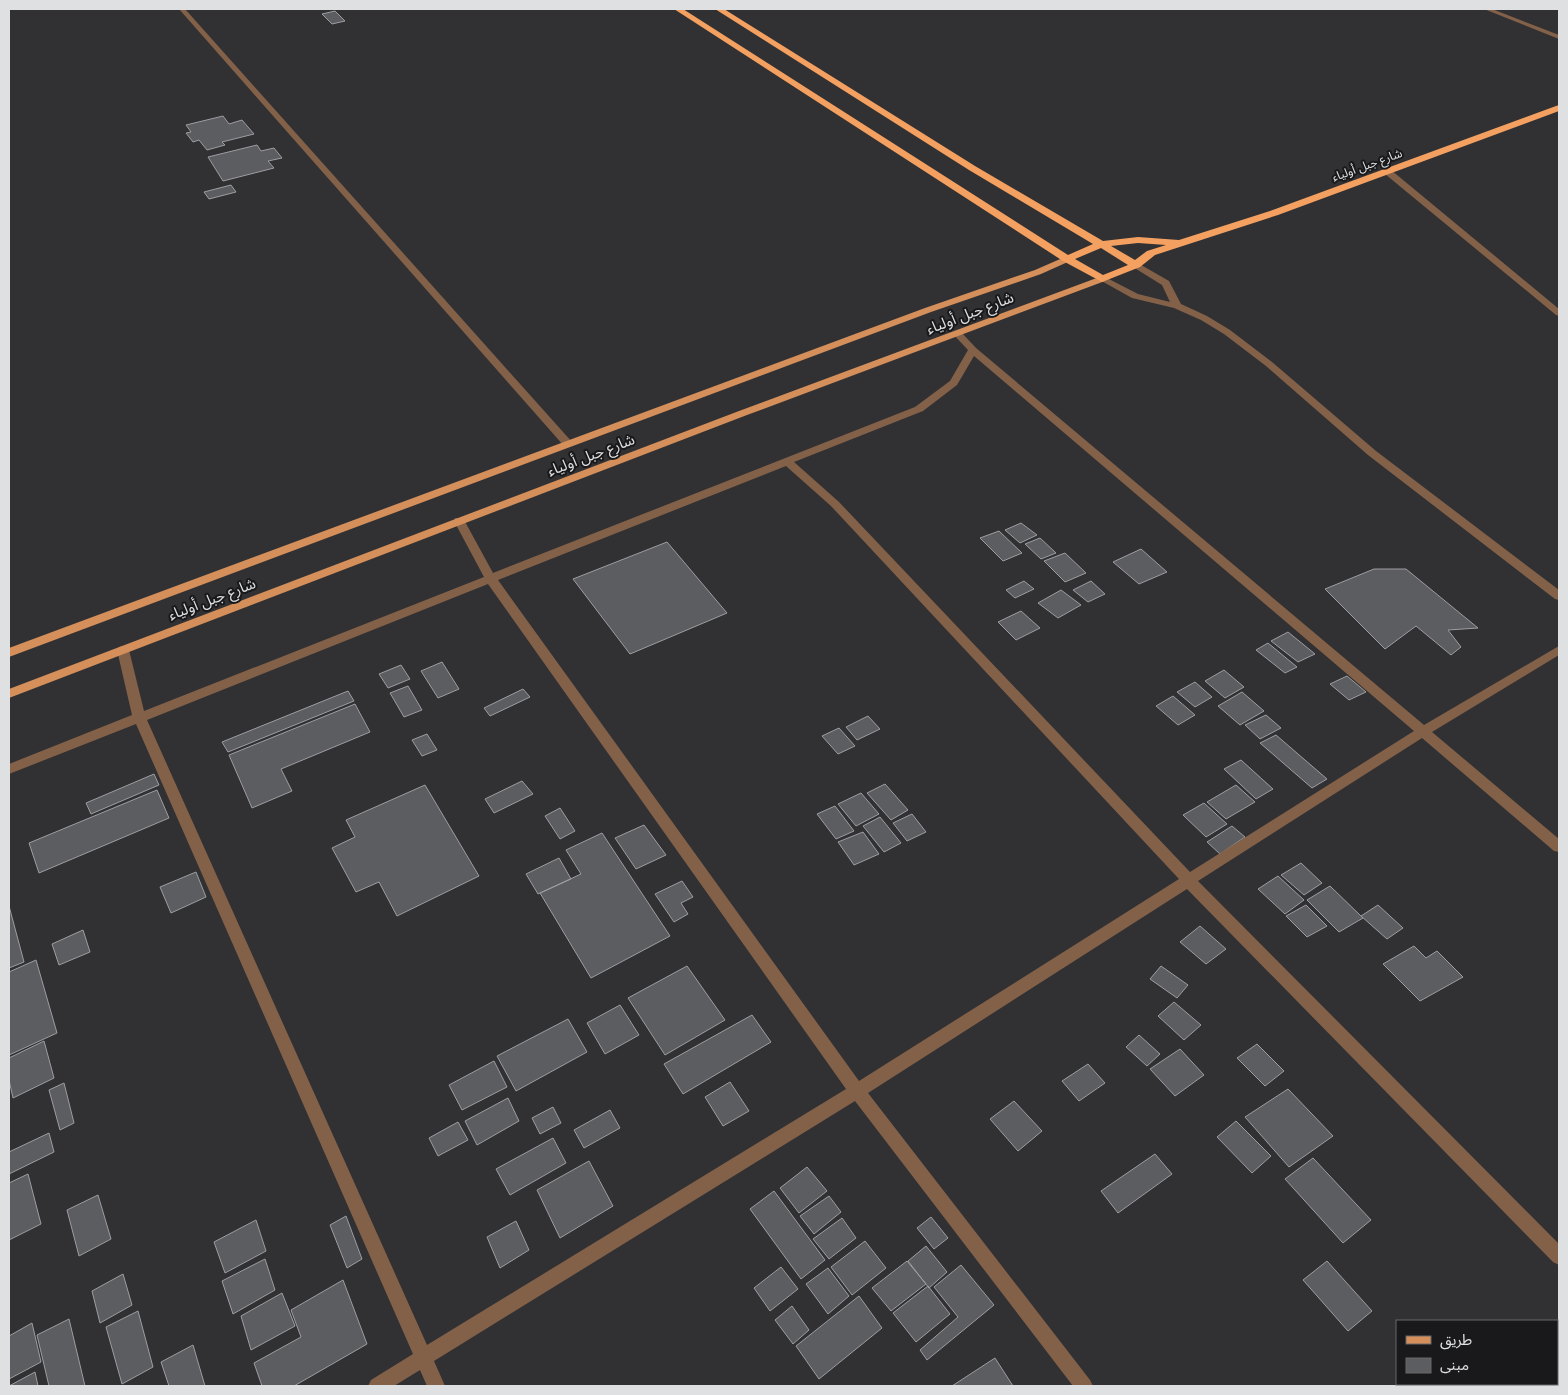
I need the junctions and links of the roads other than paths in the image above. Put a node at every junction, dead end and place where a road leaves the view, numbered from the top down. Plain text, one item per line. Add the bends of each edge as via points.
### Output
1 (182, 9) edge
2 (678, 9) edge
3 (719, 9) edge
4 (1486, 9) edge
5 (1559, 37) edge
6 (1559, 108) edge
7 (1388, 172) junction
8 (1182, 242) junction
9 (1102, 244) junction
10 (1067, 259) junction
11 (1136, 264) junction
12 (1102, 279) junction
13 (1178, 306) junction
14 (1559, 314) edge
15 (958, 334) junction
16 (973, 350) junction
17 (568, 444) junction
18 (788, 462) junction
19 (459, 521) junction
20 (490, 578) junction
21 (1559, 596) edge
22 (123, 650) junction
23 (1559, 650) edge
24 (9, 653) edge
25 (9, 694) edge
26 (139, 716) junction
27 (1424, 731) junction
28 (9, 769) edge
29 (1559, 847) edge
30 (1188, 880) junction
31 (857, 1091) junction
32 (1559, 1256) edge
33 (422, 1357) junction
34 (377, 1386) edge
35 (436, 1386) edge
36 (1084, 1386) edge

1 - 17 street
2 - 10 highway
3 - 9 highway via 972,168
4 - 5 street
6 - 7 highway, شارع جبل أولياء
7 - 8 highway, شارع جبل أولياء
7 - 14 street
8 - 9 highway, شارع جبل أولياء via 1138,240
8 - 11 highway, شارع جبل أولياء via 1151,253
9 - 10 highway, شارع جبل أولياء
9 - 11 highway
10 - 12 highway
10 - 17 main road, شارع جبل أولياء
11 - 12 highway, شارع جبل أولياء
11 - 13 street via 1166,283
12 - 13 street via 1135,296
12 - 15 main road, شارع جبل أولياء
13 - 21 street via 1241,342 1372,453
15 - 16 street
15 - 19 main road, شارع جبل أولياء
16 - 18 street via 954,383 919,409
16 - 27 street
17 - 24 main road, شارع جبل أولياء
18 - 20 street
18 - 30 street via 835,504
19 - 20 street
19 - 22 main road, شارع جبل أولياء
20 - 26 street
20 - 31 street
22 - 25 main road, شارع جبل أولياء
22 - 26 street
23 - 27 street
26 - 28 street
26 - 33 street
27 - 29 street
27 - 30 street
30 - 31 street
30 - 32 street
31 - 33 street
31 - 36 street
33 - 34 street
33 - 35 street

